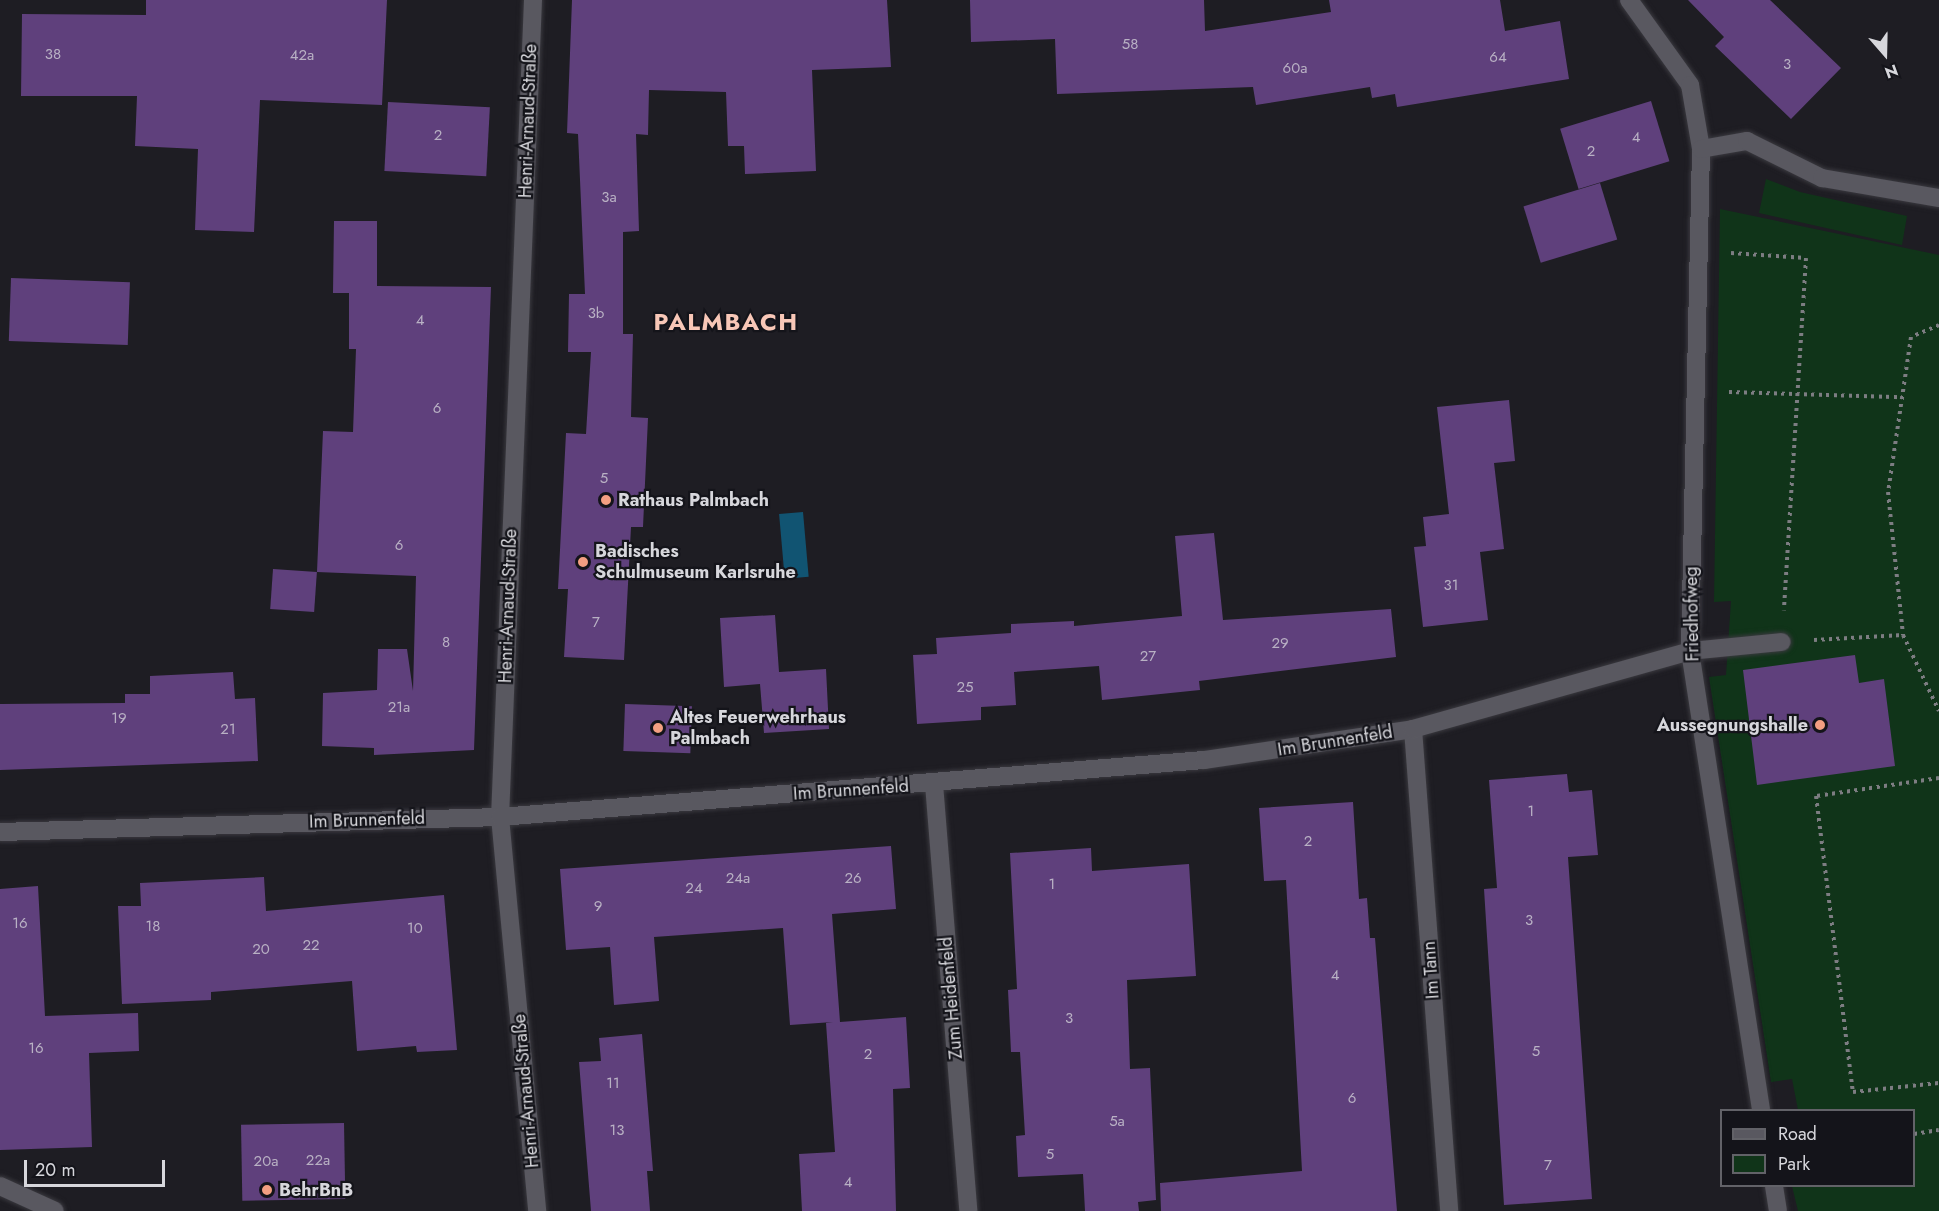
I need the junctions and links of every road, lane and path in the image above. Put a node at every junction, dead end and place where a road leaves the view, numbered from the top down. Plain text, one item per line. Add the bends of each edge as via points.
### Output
1 (533, 0) edge
2 (1629, 0) edge
3 (1701, 149) junction
4 (1939, 198) edge
5 (1733, 253) dead end
6 (1939, 325) edge
7 (1694, 391) junction
8 (1796, 394) junction
9 (1902, 397) junction
10 (1784, 599) dead end
11 (1903, 635) junction
12 (1782, 642) joint
13 (1690, 651) junction
14 (1939, 711) edge
15 (1413, 729) junction
16 (1939, 777) edge
17 (934, 784) junction
18 (500, 817) junction
19 (0, 832) edge
20 (1939, 1083) edge
21 (1761, 1109) edge
22 (1939, 1130) edge
23 (1915, 1134) edge
24 (0, 1186) edge
25 (1773, 1187) edge
26 (55, 1211) edge
27 (537, 1211) edge
28 (968, 1211) edge
29 (1449, 1211) edge
30 (1778, 1211) edge

1 - 18 street, Henri-Arnaud-Straße
2 - 3 street, Friedhofweg via 1690,84
3 - 4 street via 1747,141 1822,178
3 - 7 street, Friedhofweg
5 - 8 path via 1806,258
6 - 9 path via 1911,337
7 - 8 path
7 - 13 street, Friedhofweg
8 - 9 path
8 - 10 path
9 - 11 path via 1888,492
11 - 12 path
11 - 14 path
12 - 13 street, Im Brunnenfeld
13 - 15 street, Im Brunnenfeld
13 - 21 street, Friedhofweg
15 - 17 street, Im Brunnenfeld via 1204,760
15 - 29 street, Im Tann
16 - 20 path via 1816,796 1854,1092
17 - 18 street, Im Brunnenfeld
17 - 28 street, Zum Heidenfeld
18 - 19 street, Im Brunnenfeld
18 - 27 street, Henri-Arnaud-Straße
22 - 23 path
24 - 26 street
25 - 30 street

